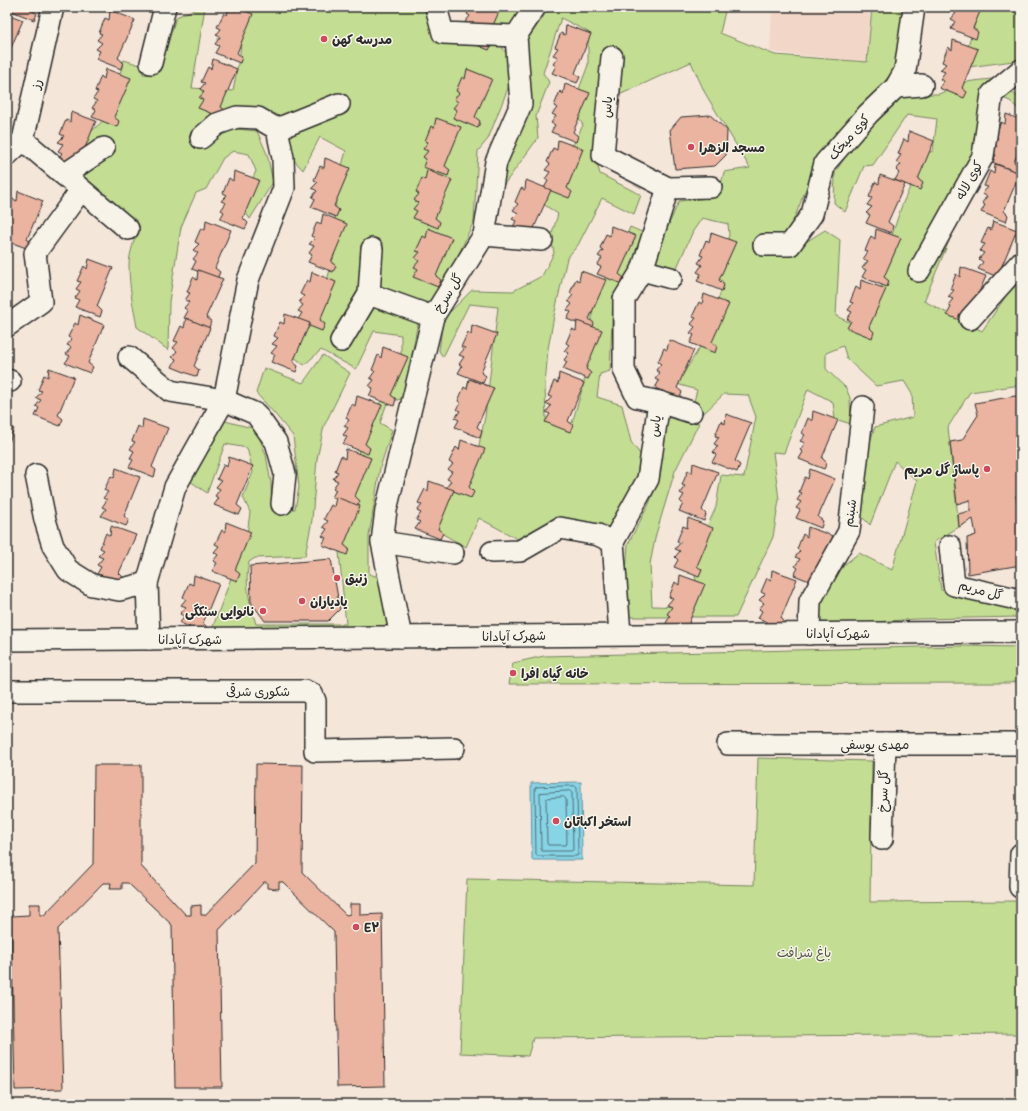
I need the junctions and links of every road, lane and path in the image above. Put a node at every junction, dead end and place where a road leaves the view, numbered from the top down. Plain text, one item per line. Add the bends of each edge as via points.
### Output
1 (53, 7) edge
2 (164, 7) edge
3 (436, 7) edge
4 (535, 7) edge
5 (914, 7) edge
6 (516, 36) junction
7 (612, 57) dead end
8 (150, 63) dead end
9 (1021, 70) edge
10 (922, 85) dead end
11 (896, 87) junction
12 (339, 104) dead end
13 (277, 129) junction
14 (201, 138) dead end
15 (23, 140) junction
16 (104, 148) dead end
17 (7, 155) edge
18 (64, 176) junction
19 (711, 187) dead end
20 (668, 188) junction
21 (81, 190) junction
22 (128, 229) dead end
23 (484, 235) junction
24 (542, 240) dead end
25 (764, 245) dead end
26 (372, 249) dead end
27 (1021, 262) edge
28 (642, 270) junction
29 (919, 271) dead end
30 (671, 278) dead end
31 (369, 294) junction
32 (433, 316) junction
33 (970, 319) dead end
34 (7, 326) edge
35 (341, 341) dead end
36 (129, 357) dead end
37 (224, 400) junction
38 (659, 402) junction
39 (863, 407) dead end
40 (691, 412) dead end
41 (36, 475) dead end
42 (282, 504) dead end
43 (382, 542) junction
44 (613, 542) junction
45 (950, 546) dead end
46 (492, 552) dead end
47 (453, 553) dead end
48 (146, 583) junction
49 (1021, 600) edge
50 (1021, 632) edge
51 (620, 634) junction
52 (810, 634) junction
53 (401, 637) junction
54 (149, 639) junction
55 (7, 640) edge
56 (7, 691) edge
57 (728, 744) dead end
58 (885, 744) junction
59 (1021, 744) edge
60 (454, 748) dead end
61 (882, 839) dead end
62 (1021, 854) edge
63 (1020, 887) edge

1 - 15 street, رز
2 - 8 street
3 - 6 street via 443,33
4 - 6 street
5 - 11 street, کوی میخک via 905,71
6 - 23 street, گل سرخ via 521,104 496,162
7 - 20 street, یاس via 603,155
9 - 29 street, کوی لاله via 992,94 983,156
10 - 11 street
11 - 25 street, کوی میخک via 868,114 825,164 812,214 790,245
12 - 13 street
13 - 14 street via 258,118 237,117 216,124
13 - 37 street via 283,158 284,188 248,280
15 - 17 street
15 - 18 street
16 - 18 street
18 - 21 street
19 - 20 street, یاس
20 - 28 street, یاس
21 - 22 street
21 - 34 street via 35,253 41,302
23 - 24 street
23 - 32 street, گل سرخ
26 - 31 street
27 - 33 street
28 - 30 street
28 - 38 street, یاس via 624,300 624,370 637,397
31 - 32 street
31 - 35 street
32 - 43 street, گل سرخ via 386,510
36 - 37 street via 170,391
37 - 42 street via 256,414 276,442 286,474
37 - 48 street via 175,487
38 - 40 street
38 - 44 street, یاس via 648,479
39 - 52 street, شبنم via 848,532 810,601
41 - 48 street via 53,546 68,570 92,585 119,590
43 - 47 street
43 - 53 street, گل سرخ
44 - 46 street via 598,535 560,528 520,551
44 - 51 street
45 - 49 street, گل مریم via 954,585
48 - 54 street
50 - 52 street, شهرک آپادانا
51 - 52 street, شهرک آپادانا
51 - 53 street, شهرک آپادانا
53 - 54 street, شهرک آپادانا
54 - 55 street, شهرک آپادانا
56 - 60 street, شکوری شرقی via 305,691 312,694 315,700 315,751
57 - 58 street, مهدی یوسفی
58 - 59 street, مهدی یوسفی
58 - 61 street, گل سرخ
62 - 63 street

